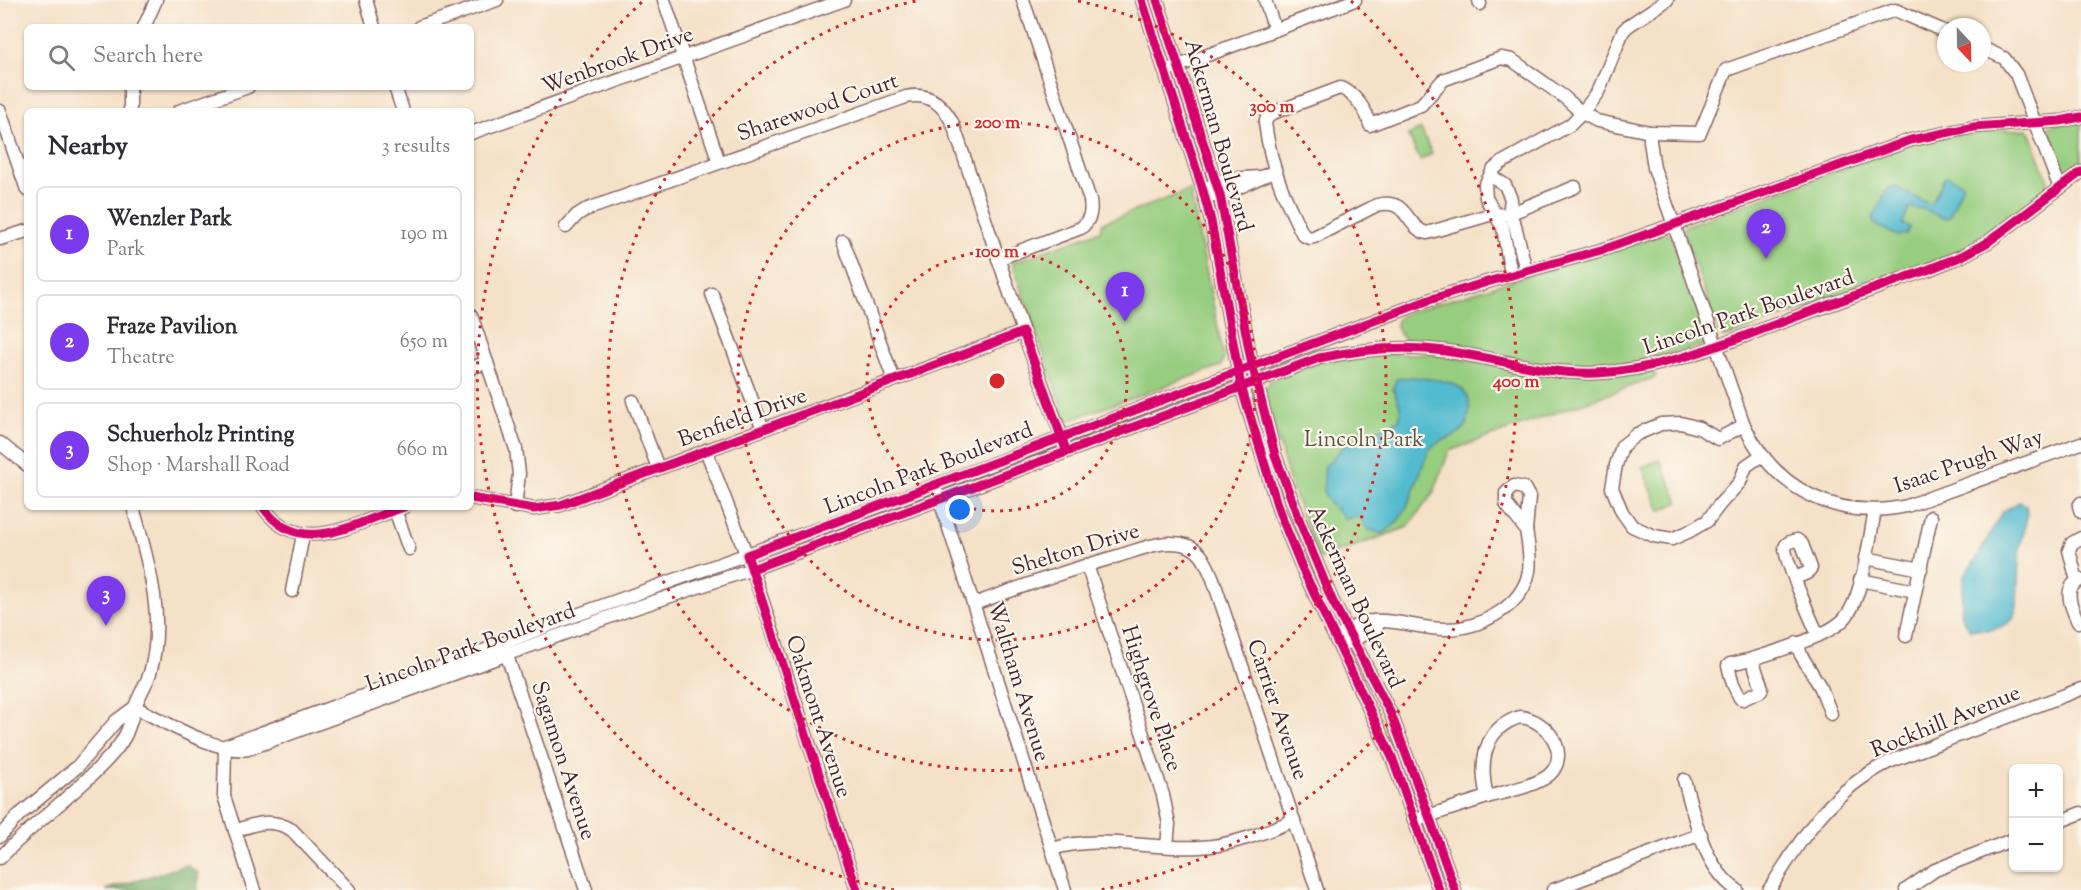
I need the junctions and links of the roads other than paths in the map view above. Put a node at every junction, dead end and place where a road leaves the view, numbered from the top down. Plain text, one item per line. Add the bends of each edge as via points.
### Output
1 (156, 0) edge
2 (366, 0) edge
3 (496, 0) edge
4 (664, 0) edge
5 (844, 0) edge
6 (1023, 0) edge
7 (1142, 0) edge
8 (1157, 0) edge
9 (1265, 0) edge
10 (1354, 0) edge
11 (1667, 0) edge
12 (145, 24) edge
13 (373, 24) edge
14 (428, 24) edge
15 (1937, 28) edge
16 (1275, 30) junction
17 (1991, 52) edge
18 (683, 57) junction
19 (1179, 65) junction
20 (1166, 70) junction
21 (130, 90) edge
22 (239, 90) edge
23 (396, 90) edge
24 (130, 108) edge
25 (188, 108) edge
26 (402, 108) edge
27 (0, 111) edge
28 (1582, 113) junction
29 (2081, 117) edge
30 (2035, 123) junction
31 (474, 132) edge
32 (1650, 132) junction
33 (719, 162) junction
34 (1274, 172) junction
35 (2081, 172) edge
36 (1491, 176) junction
37 (24, 181) edge
38 (1575, 187) dead end
39 (2060, 188) junction
40 (1218, 189) junction
41 (1204, 194) junction
42 (1503, 214) junction
43 (1673, 225) junction
44 (566, 227) dead end
45 (24, 232) edge
46 (0, 239) edge
47 (843, 241) dead end
48 (998, 259) junction
49 (1526, 271) junction
50 (1512, 275) junction
51 (712, 294) dead end
52 (474, 324) edge
53 (1023, 332) junction
54 (1717, 346) junction
55 (487, 362) junction
56 (474, 367) edge
57 (1252, 367) junction
58 (1238, 372) junction
59 (1256, 380) junction
60 (894, 381) junction
61 (1241, 386) junction
62 (633, 401) dead end
63 (1744, 425) junction
64 (763, 429) junction
65 (1062, 437) junction
66 (0, 443) edge
67 (2081, 443) edge
68 (706, 450) junction
69 (1067, 453) junction
70 (1762, 455) junction
71 (24, 463) edge
72 (658, 468) junction
73 (934, 485) junction
74 (474, 499) edge
75 (940, 500) junction
76 (2081, 503) edge
77 (515, 507) junction
78 (134, 510) edge
79 (266, 510) edge
80 (394, 510) edge
81 (400, 510) edge
82 (1875, 511) junction
83 (2081, 512) edge
84 (1931, 517) dead end
85 (1526, 530) dead end
86 (303, 535) junction
87 (2081, 538) edge
88 (1191, 547) joint
89 (409, 549) dead end
90 (747, 555) junction
91 (1865, 558) junction
92 (1087, 565) junction
93 (752, 569) junction
94 (1921, 569) junction
95 (1795, 578) dead end
96 (1860, 580) junction
97 (2079, 580) edge
98 (292, 591) dead end
99 (1915, 591) junction
100 (974, 604) junction
101 (2078, 622) dead end
102 (1351, 635) junction
103 (1818, 635) junction
104 (1906, 636) dead end
105 (1337, 642) junction
106 (1797, 643) junction
107 (505, 649) junction
108 (1752, 659) dead end
109 (2081, 688) edge
110 (135, 707) junction
111 (1832, 714) dead end
112 (225, 746) junction
113 (1683, 780) dead end
114 (1487, 797) junction
115 (2081, 813) edge
116 (1429, 816) junction
117 (1294, 820) junction
118 (2063, 820) edge
119 (1416, 821) junction
120 (235, 831) junction
121 (1701, 834) junction
122 (0, 836) edge
123 (2009, 841) edge
124 (1167, 846) junction
125 (1052, 849) junction
126 (0, 858) edge
127 (254, 890) edge
128 (349, 890) edge
129 (586, 890) edge
130 (857, 890) edge
131 (1065, 890) edge
132 (1317, 890) edge
133 (1439, 890) edge
134 (1455, 890) edge
135 (1553, 890) edge
136 (1737, 890) edge
137 (1769, 890) edge
138 (1906, 890) edge

1 - 12 street
2 - 13 street
3 - 14 street
4 - 18 street
5 - 18 street, Wenbrook Drive
6 - 48 street via 1091,208 1088,221 1081,228
7 - 20 street, Ackerman Boulevard
8 - 19 street, Ackerman Boulevard
9 - 16 street
10 - 16 street
11 - 28 street via 1623,31 1598,92
15 - 32 street via 1895,10 1726,70 1700,133
16 - 19 street
17 - 30 street via 2004,58 2016,74
18 - 31 street, Wenbrook Drive
18 - 33 street
19 - 20 street
19 - 40 street, Ackerman Boulevard
20 - 41 street, Ackerman Boulevard
21 - 24 street
22 - 25 street
23 - 26 street
27 - 37 street
28 - 32 street via 1605,124
28 - 34 street via 1506,58 1443,80 1421,105 1370,125 1365,110 1340,88 1267,117
28 - 36 street via 1570,125 1501,163
29 - 30 street, Lincoln Park Boulevard
30 - 39 street
30 - 43 street, Lincoln Park Boulevard via 1974,127 1911,140
32 - 43 street, Isaac Prugh Way via 1653,162
33 - 44 street, Sharewood Court via 585,210
33 - 48 street, Sharewood Court via 906,96 930,98 953,124
34 - 40 street via 1247,185
34 - 42 street via 1288,207 1307,238 1384,203 1399,207 1419,230 1427,232
35 - 39 street, Lincoln Park Boulevard
36 - 42 street via 1485,185 1486,198
36 - 42 street via 1505,184 1511,199
38 - 42 street
39 - 54 street, Lincoln Park Boulevard via 2010,227 1962,256
40 - 41 street
40 - 57 street, Ackerman Boulevard
41 - 58 street, Ackerman Boulevard
42 - 49 street via 1515,225
42 - 50 street
43 - 49 street, Lincoln Park Boulevard
43 - 54 street, Isaac Prugh Way
45 - 46 street
47 - 60 street
48 - 53 street, Sharewood Court
49 - 50 street, Lincoln Park Boulevard
50 - 57 street, Lincoln Park Boulevard via 1432,299
51 - 64 street
52 - 55 street
53 - 60 street, Benfield Drive
53 - 65 street, Sharewood Court
54 - 59 street, Lincoln Park Boulevard via 1676,360 1596,373 1554,372 1446,351 1376,348 1319,358
54 - 63 street, Isaac Prugh Way
55 - 56 street
55 - 77 street via 516,449 519,474
57 - 58 street, Lincoln Park Boulevard
57 - 59 street, Ackerman Boulevard
58 - 61 street, Ackerman Boulevard
58 - 65 street, Lincoln Park Boulevard
59 - 61 street, Lincoln Park Boulevard
59 - 102 street, Ackerman Boulevard via 1290,498
60 - 64 street, Benfield Drive
61 - 69 street, Lincoln Park Boulevard
61 - 105 street, Ackerman Boulevard via 1279,511
62 - 72 street
63 - 70 street, Isaac Prugh Way
63 - 70 street via 1718,439 1681,423 1661,424 1637,434 1622,446 1616,465 1612,488 1622,512 1632,526 1654,536 1680,536 1707,521 1740,482 1746,466
64 - 68 street, Benfield Drive
65 - 69 street, Sharewood Court
65 - 73 street, Lincoln Park Boulevard
66 - 71 street
67 - 82 street, Isaac Prugh Way via 1907,506
68 - 72 street, Benfield Drive
68 - 90 street, Oakmont Avenue
69 - 75 street, Lincoln Park Boulevard
70 - 82 street, Isaac Prugh Way via 1787,480 1819,500
72 - 77 street, Benfield Drive via 561,505
73 - 75 street, Waltham Avenue
73 - 90 street, Lincoln Park Boulevard
74 - 77 street, Benfield Drive
75 - 93 street, Lincoln Park Boulevard
75 - 100 street, Waltham Avenue
76 - 83 street
78 - 110 street via 150,567 156,612 150,672
79 - 86 street via 277,523
80 - 86 street via 332,532
81 - 89 street
82 - 91 street
84 - 94 street
85 - 102 street via 1528,573 1519,594 1503,610 1477,623 1444,629 1381,621 1374,629
86 - 98 street
87 - 97 street via 2069,550
88 - 92 street, Shelton Drive via 1165,543
88 - 117 street, Carrier Avenue via 1204,558 1210,572
90 - 93 street, Oakmont Avenue
90 - 107 street, Lincoln Park Boulevard
91 - 94 street
91 - 96 street
92 - 100 street, Shelton Drive
92 - 124 street, Highgrove Place via 1163,795 1169,824
93 - 107 street, Lincoln Park Boulevard
93 - 130 street, Oakmont Avenue
94 - 99 street
95 - 103 street
96 - 99 street
96 - 103 street via 1845,618 1830,631
97 - 101 street via 2069,589
99 - 104 street
100 - 125 street, Waltham Avenue
102 - 105 street
102 - 116 street, Ackerman Boulevard via 1391,714
103 - 106 street
105 - 119 street, Ackerman Boulevard via 1392,757
106 - 108 street
106 - 111 street
107 - 112 street, Lincoln Park Boulevard via 267,743 238,750
107 - 129 street, Sagamon Avenue
109 - 137 street, Rockhill Avenue via 1889,762 1861,778 1837,796 1816,820
110 - 112 street, Lincoln Park Boulevard via 191,735
110 - 122 street via 116,721 77,767
110 - 126 street via 130,728 115,751
112 - 120 street via 224,796
113 - 121 street
114 - 114 street via 1541,780 1553,769 1556,748 1543,725 1520,717 1497,730 1484,757
114 - 116 street
115 - 118 street
116 - 119 street
116 - 134 street, Ackerman Boulevard
117 - 124 street via 1216,845
117 - 132 street, Carrier Avenue
119 - 133 street, Ackerman Boulevard
120 - 127 street
120 - 128 street via 264,823 285,826
121 - 135 street
121 - 136 street via 1715,869
123 - 138 street via 1935,870
124 - 125 street via 1080,842
125 - 131 street, Waltham Avenue

